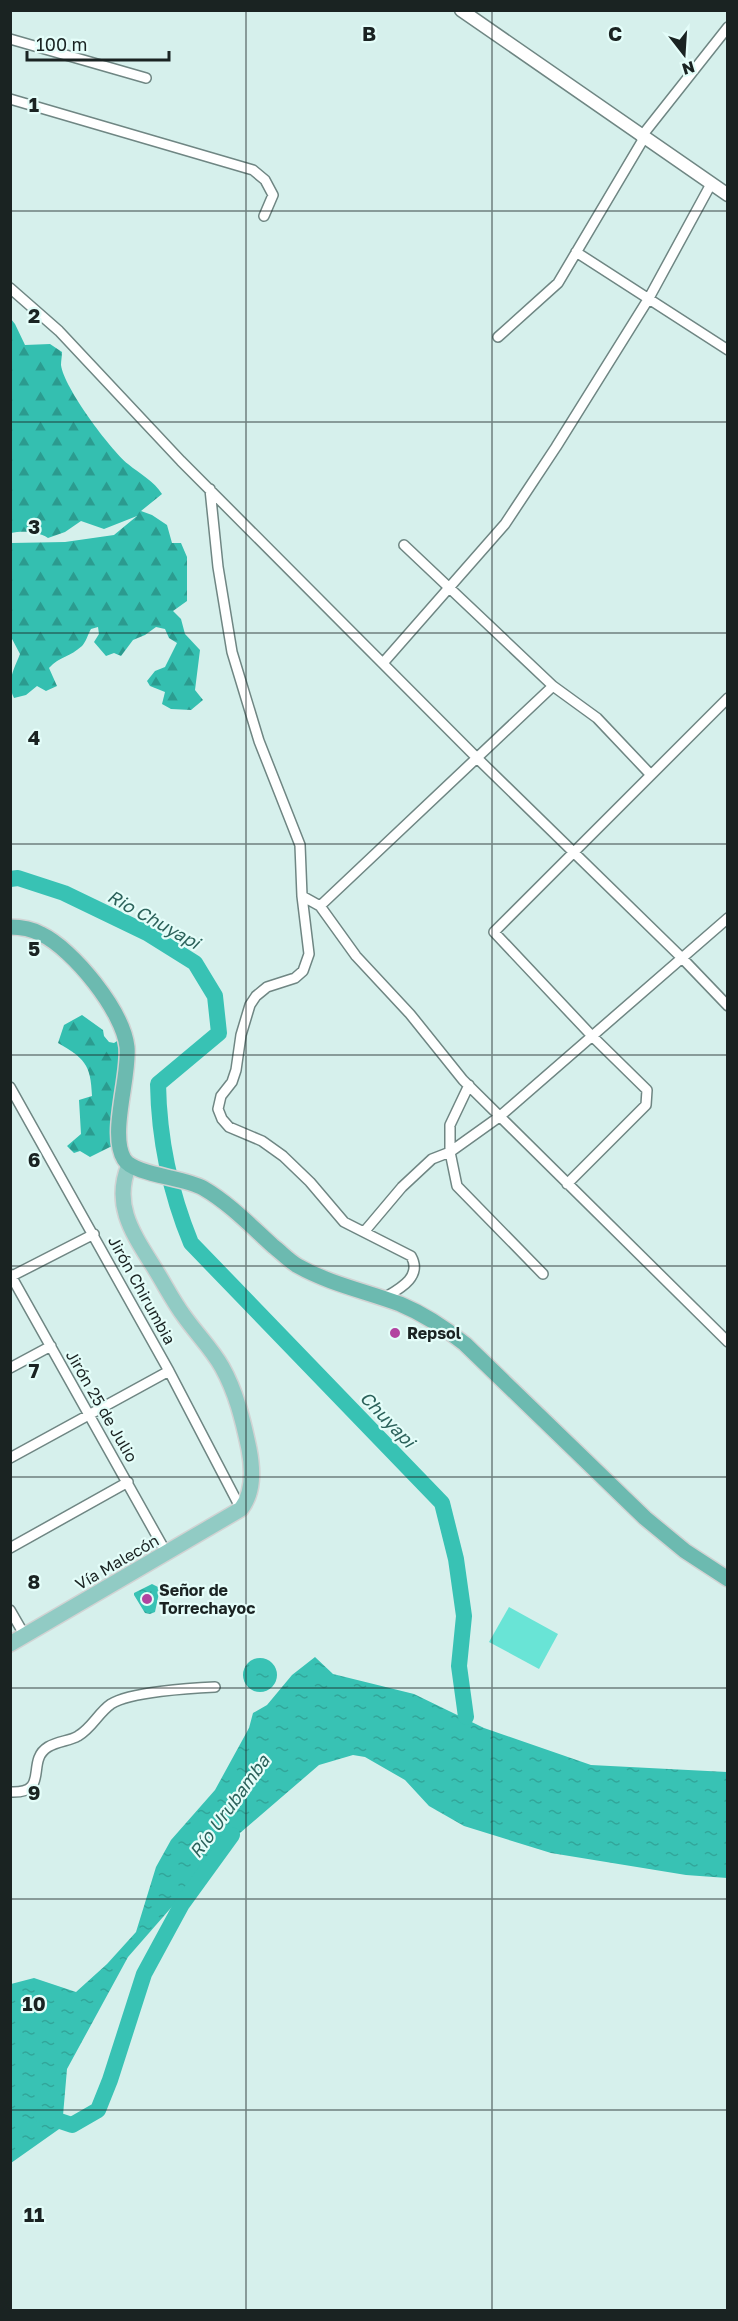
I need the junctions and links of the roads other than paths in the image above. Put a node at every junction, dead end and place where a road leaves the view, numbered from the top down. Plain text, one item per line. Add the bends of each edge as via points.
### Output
1 (461, 10) edge
2 (728, 27) edge
3 (10, 39) edge
4 (146, 78) dead end
5 (10, 99) edge
6 (643, 137) junction
7 (711, 184) junction
8 (728, 195) edge
9 (264, 216) dead end
10 (576, 252) junction
11 (10, 288) edge
12 (649, 298) junction
13 (498, 337) dead end
14 (728, 350) edge
15 (210, 489) junction
16 (404, 545) dead end
17 (448, 588) junction
18 (383, 663) junction
19 (553, 686) junction
20 (728, 698) edge
21 (477, 758) junction
22 (651, 775) junction
23 (574, 852) junction
24 (302, 896) junction
25 (320, 906) junction
26 (728, 918) edge
27 (10, 927) edge
28 (682, 958) junction
29 (728, 1006) edge
30 (592, 1036) junction
31 (469, 1085) junction
32 (11, 1090) edge
33 (500, 1117) junction
34 (450, 1152) junction
35 (129, 1165) junction
36 (567, 1184) junction
37 (364, 1232) junction
38 (94, 1234) junction
39 (543, 1274) dead end
40 (11, 1276) edge
41 (383, 1299) junction
42 (727, 1341) edge
43 (51, 1346) junction
44 (10, 1368) edge
45 (169, 1371) junction
46 (89, 1414) junction
47 (10, 1458) edge
48 (128, 1482) junction
49 (241, 1509) junction
50 (10, 1548) edge
51 (167, 1554) junction
52 (728, 1579) edge
53 (10, 1610) edge
54 (25, 1636) junction
55 (10, 1644) edge
56 (215, 1687) dead end
57 (10, 1792) edge

1 - 6 street
2 - 6 street
3 - 4 street
5 - 9 street via 253,170 265,180 273,195
6 - 7 street
6 - 10 street
7 - 8 street
7 - 12 street
10 - 12 street
10 - 13 street via 558,282
11 - 15 street via 59,331
12 - 14 street
12 - 17 street via 504,524
15 - 18 street
15 - 24 street via 232,652 259,741 300,845
16 - 17 street
17 - 18 street
17 - 19 street
18 - 21 street
19 - 21 street
19 - 22 street via 597,718
20 - 22 street
21 - 23 street
21 - 25 street
22 - 23 street
23 - 28 street
23 - 30 street via 494,932
24 - 25 street
24 - 37 street via 307,963 295,978 267,987 250,1005 236,1070 218,1109 230,1127 262,1141 283,1156 344,1221
25 - 31 street via 356,956
26 - 28 street
27 - 35 highway via 30,930 56,943 99,989 123,1027 127,1047 119,1124 121,1151
28 - 29 street
28 - 30 street
30 - 33 street
30 - 36 street via 647,1090 646,1106
31 - 33 street
31 - 34 street via 450,1125
32 - 38 street, Jirón Chirumbia
33 - 34 street
33 - 36 street
34 - 37 street via 432,1159
34 - 39 street via 458,1186
35 - 41 highway via 189,1182 218,1198 295,1264 328,1281
35 - 49 main road via 122,1196 130,1228 183,1315 221,1365 244,1422 251,1488
36 - 42 street
37 - 41 street via 403,1251 415,1263 410,1280
38 - 40 street
38 - 45 street, Jirón Chirumbia
40 - 43 street, Jirón 25 de Julio
41 - 52 highway via 440,1324 465,1344 645,1518
43 - 44 street
43 - 46 street, Jirón 25 de Julio
45 - 46 street
45 - 49 street, Jirón Chirumbia
46 - 47 street
46 - 48 street, Jirón 25 de Julio
48 - 50 street
48 - 51 street, Jirón 25 de Julio
49 - 51 main road, Vía Malecón
51 - 54 main road, Vía Malecón
53 - 54 street
54 - 55 main road, Vía Malecón
56 - 57 street via 150,1693 113,1703 77,1737 40,1753 33,1786 23,1793

